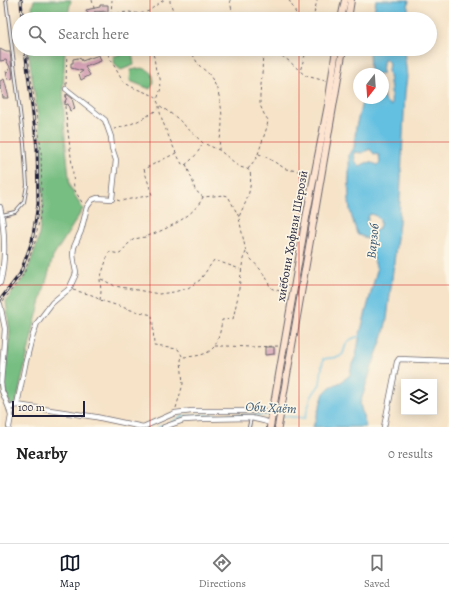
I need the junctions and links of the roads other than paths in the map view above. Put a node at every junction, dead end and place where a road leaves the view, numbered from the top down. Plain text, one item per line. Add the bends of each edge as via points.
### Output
1 (6, 0) edge
2 (345, 0) edge
3 (351, 0) edge
4 (342, 12) edge
5 (349, 12) edge
6 (12, 48) edge
7 (13, 56) edge
8 (335, 56) edge
9 (342, 56) edge
10 (66, 89) road end
11 (0, 207) edge
12 (2, 216) junction
13 (0, 283) edge
14 (0, 304) edge
15 (449, 361) edge
16 (17, 405) junction
17 (9, 408) junction
18 (272, 412) junction
19 (251, 418) junction
20 (270, 424) edge
21 (279, 424) edge
22 (9, 427) edge
23 (143, 427) edge
24 (165, 427) edge
25 (249, 427) edge
26 (384, 427) edge

1 - 6 lane
2 - 4 main road
3 - 5 main road
7 - 12 lane via 27,185 24,202 15,212
8 - 18 main road, хиёбони Ҳофизи Шерозӣ
9 - 21 main road, хиёбони Ҳофизи Шерозӣ
10 - 16 street via 105,120 116,160 112,199 96,198 87,207 74,247 76,272 69,289 52,303 37,323 30,341
11 - 12 street
12 - 13 street via 4,250
14 - 17 street via 5,329 1,383
15 - 26 street via 396,362
16 - 17 street
16 - 23 street
17 - 22 street
18 - 20 main road, хиёбони Ҳофизи Шерозӣ
18 - 23 street via 192,411 175,413
19 - 20 street
19 - 24 street via 184,420
19 - 25 lane

